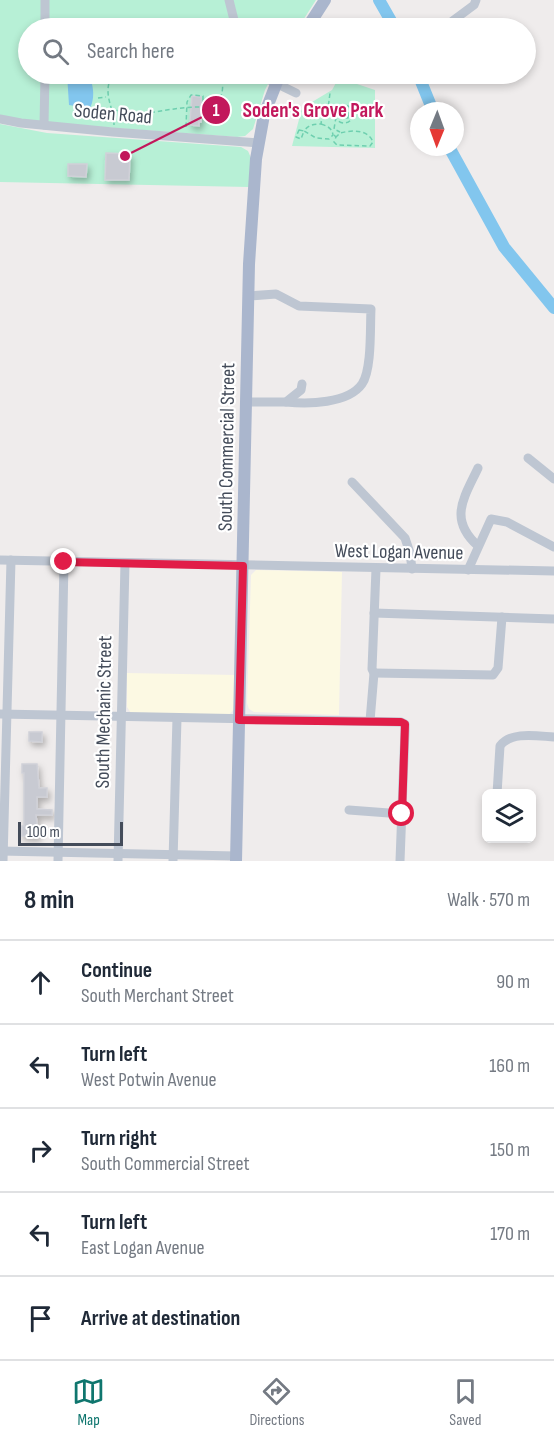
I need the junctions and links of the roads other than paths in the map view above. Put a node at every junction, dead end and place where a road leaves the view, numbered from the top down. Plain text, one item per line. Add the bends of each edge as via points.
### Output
1 (45, 0) edge
2 (229, 0) edge
3 (325, 0) edge
4 (476, 0) edge
5 (45, 18) edge
6 (234, 18) edge
7 (313, 18) edge
8 (456, 18) edge
9 (45, 84) edge
10 (276, 84) edge
11 (285, 84) edge
12 (296, 93) dead end
13 (0, 119) edge
14 (44, 125) junction
15 (258, 143) junction
16 (249, 296) junction
17 (302, 384) dead end
18 (246, 402) junction
19 (286, 402) junction
20 (528, 458) dead end
21 (478, 468) dead end
22 (554, 480) edge
23 (352, 482) dead end
24 (478, 546) junction
25 (554, 548) edge
26 (0, 560) edge
27 (10, 560) junction
28 (64, 562) junction
29 (125, 563) junction
30 (243, 566) junction
31 (376, 569) junction
32 (412, 569) junction
33 (468, 570) junction
34 (554, 571) edge
35 (374, 613) junction
36 (502, 617) junction
37 (554, 619) edge
38 (374, 673) junction
39 (3, 714) edge
40 (61, 716) junction
41 (121, 717) junction
42 (177, 718) junction
43 (239, 720) junction
44 (370, 721) junction
45 (554, 737) edge
46 (497, 789) edge
47 (349, 810) dead end
48 (402, 814) junction
49 (2, 851) edge
50 (58, 856) edge
51 (118, 857) edge
52 (173, 858) edge
53 (236, 858) edge
54 (3, 861) edge
55 (400, 861) edge

1 - 5 street
2 - 6 street
3 - 7 main road
4 - 8 street
9 - 14 street
10 - 15 main road, South Commercial Street
11 - 12 street
13 - 14 street, Soden Road
14 - 15 street, Soden Road
15 - 16 main road, South Commercial Street
16 - 18 main road, South Commercial Street
16 - 19 street via 276,294 299,306 371,309 369,361 362,383 349,395 324,402
17 - 19 street via 301,390
18 - 19 street
18 - 30 main road, South Commercial Street
20 - 22 street
21 - 24 street via 460,515 467,537
23 - 32 street via 405,538
24 - 25 street via 491,519 497,519
24 - 33 street
26 - 27 street, West Logan Avenue
27 - 28 street, West Logan Avenue
27 - 39 street
28 - 29 street, West Logan Avenue
28 - 40 street
29 - 30 street, West Logan Avenue
29 - 41 street, South Mechanic Street
30 - 31 street, West Logan Avenue
30 - 43 main road, South Commercial Street
31 - 32 street, West Logan Avenue
31 - 35 street
32 - 33 street, West Logan Avenue
33 - 34 street, West Logan Avenue
35 - 36 street
35 - 38 street
36 - 37 street
36 - 38 street via 498,668 493,675
38 - 44 street
39 - 40 street
39 - 49 street
40 - 41 street
40 - 50 street
41 - 42 street
41 - 51 street, South Mechanic Street
42 - 43 street
42 - 52 street
43 - 44 street
43 - 53 main road, South Commercial Street
44 - 48 street via 405,724
45 - 46 street via 516,736 504,740 500,746
47 - 48 street
48 - 55 street
49 - 50 street
49 - 54 street
50 - 51 street
51 - 52 street
52 - 53 street

